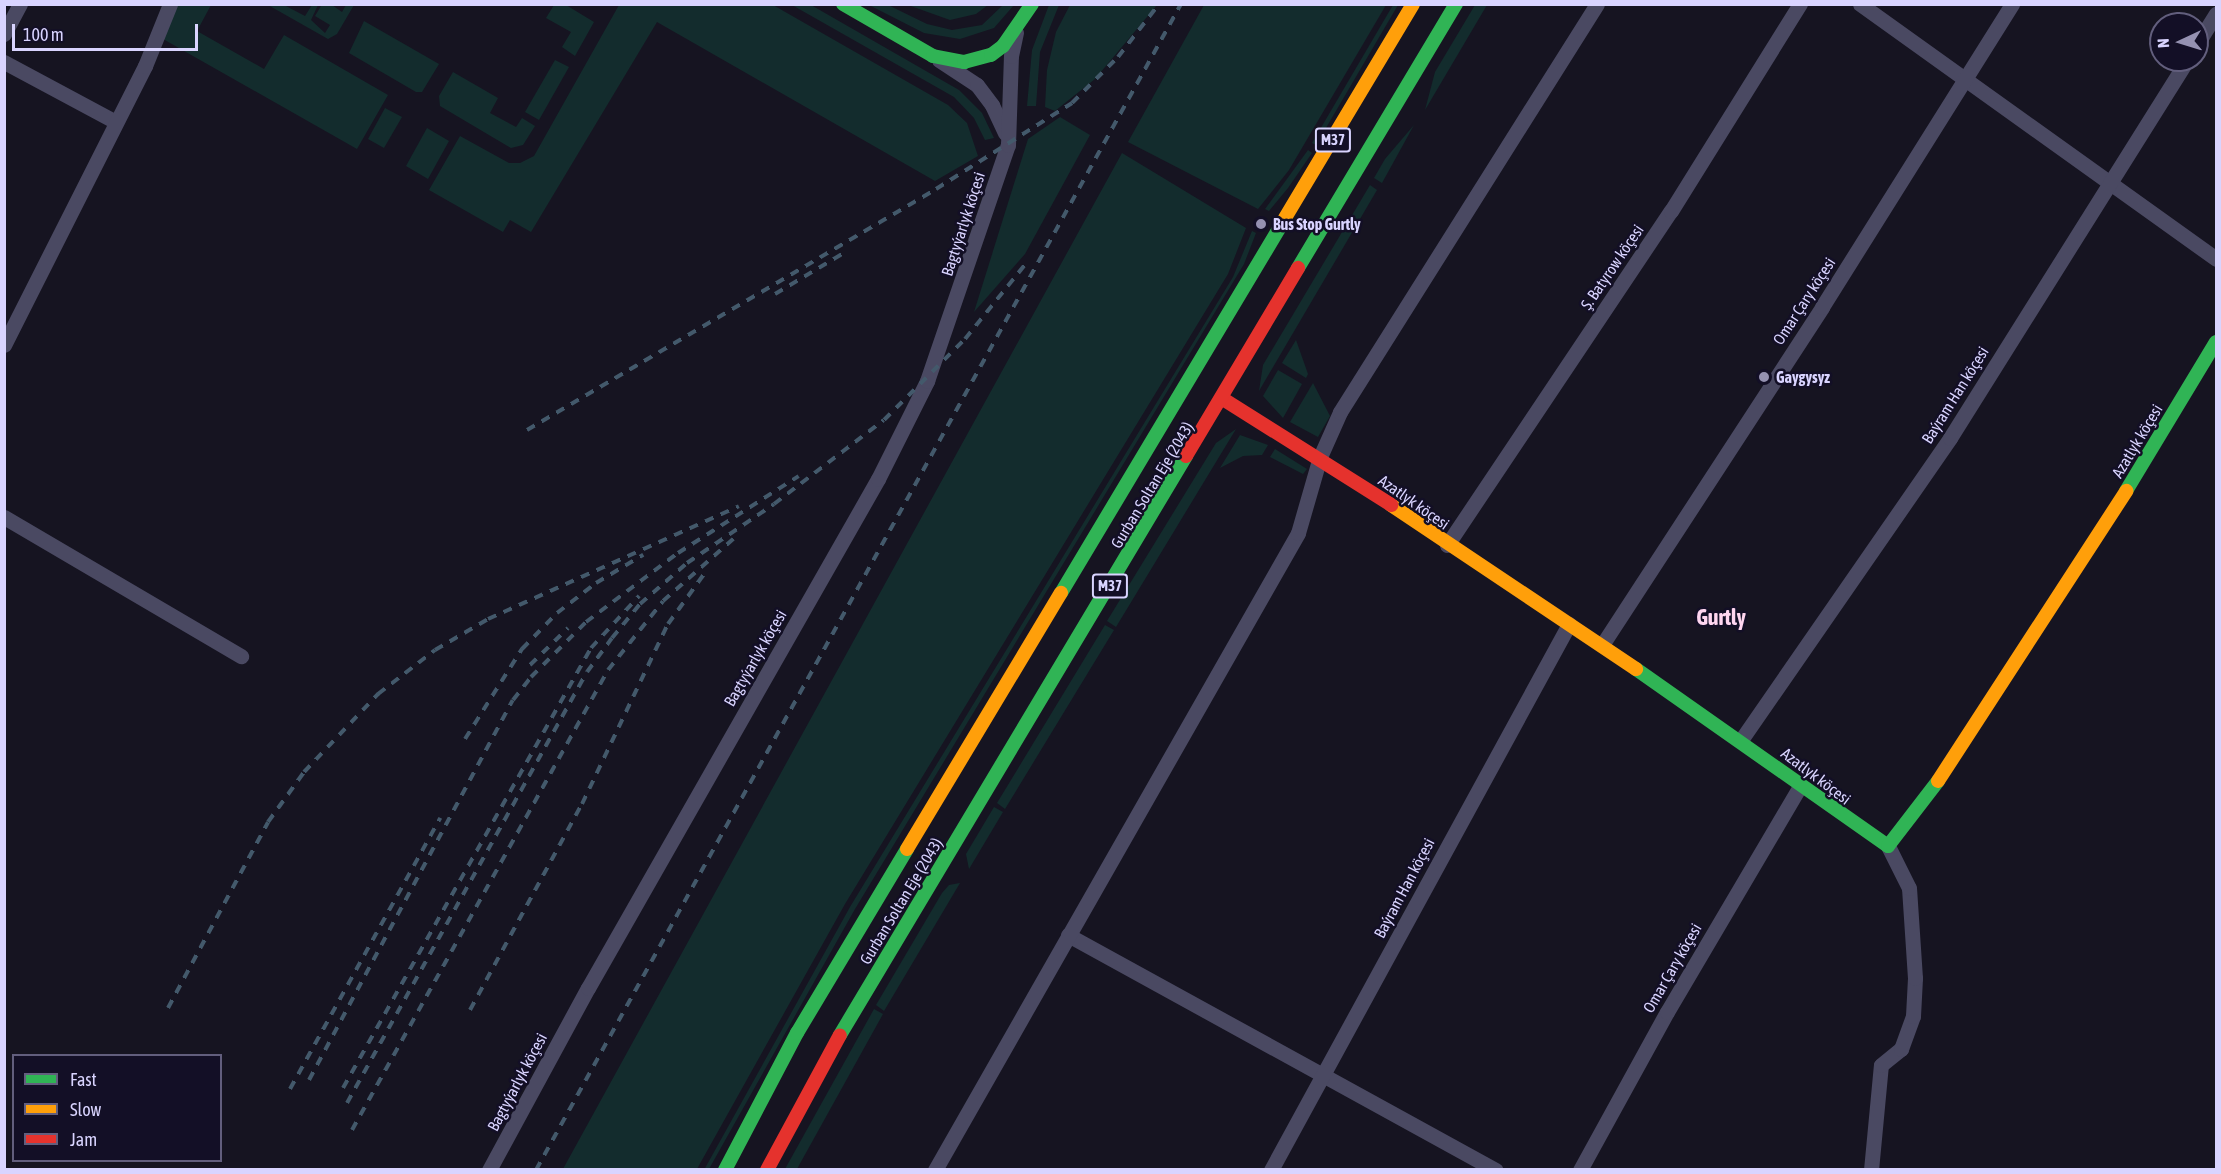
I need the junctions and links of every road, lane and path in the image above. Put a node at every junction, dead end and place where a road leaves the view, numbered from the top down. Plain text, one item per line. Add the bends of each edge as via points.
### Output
1 (20, 4) edge
2 (170, 4) edge
3 (843, 4) edge
4 (1032, 4) edge
5 (1413, 4) edge
6 (1456, 4) edge
7 (1597, 4) edge
8 (1800, 4) edge
9 (1860, 4) edge
10 (2012, 4) edge
11 (1016, 33) junction
12 (4, 34) edge
13 (933, 56) junction
14 (4, 62) edge
15 (2179, 72) edge
16 (1966, 79) junction
17 (116, 122) junction
18 (1008, 145) junction
19 (2108, 185) junction
20 (2217, 260) edge
21 (2217, 342) edge
22 (4, 345) edge
23 (1223, 399) junction
24 (1320, 457) junction
25 (4, 517) edge
26 (1447, 545) junction
27 (1569, 624) junction
28 (1602, 645) junction
29 (241, 656) dead end
30 (1741, 740) junction
31 (1800, 786) junction
32 (1888, 846) junction
33 (1068, 935) junction
34 (1326, 1073) junction
35 (489, 1170) edge
36 (725, 1170) edge
37 (767, 1170) edge
38 (935, 1170) edge
39 (1271, 1170) edge
40 (1496, 1170) edge
41 (1580, 1170) edge
42 (1871, 1170) edge

1 - 12 street
2 - 17 street
3 - 13 main road
4 - 11 main road
5 - 36 main road, Gurban Soltan Eje (2043) / M37 via 797,1033
6 - 23 main road, Gurban Soltan Eje (2043) / M37
7 - 24 street via 1340,412
8 - 26 street, Ş. Batyrow köçesi via 1671,211
9 - 16 street
10 - 16 street, Omar Çary köçesi
11 - 13 main road via 997,51 977,59 950,62
11 - 18 street, Bagtyýarlyk köçesi via 1011,56
13 - 18 street via 985,94
14 - 17 street
15 - 19 street, Baýram Han köçesi
16 - 19 street
16 - 28 street, Omar Çary köçesi
17 - 22 street
18 - 35 street, Bagtyýarlyk köçesi via 927,381 904,430
19 - 20 street
19 - 30 street, Baýram Han köçesi via 1950,438
21 - 32 main road, Azatlyk köçesi via 1990,702 1921,806
23 - 24 main road, Azatlyk köçesi
23 - 37 main road, Gurban Soltan Eje (2043) / M37 via 830,1051
24 - 26 main road, Azatlyk köçesi
24 - 33 street via 1298,533
25 - 29 street
26 - 27 main road, Azatlyk köçesi
27 - 28 main road, Azatlyk köçesi
27 - 34 street, Baýram Han köçesi
28 - 30 main road, Azatlyk köçesi
30 - 31 main road, Azatlyk köçesi
31 - 32 main road, Azatlyk köçesi
31 - 41 street, Omar Çary köçesi via 1667,1012
32 - 42 street via 1906,875 1909,888 1915,978 1913,1016 1901,1049 1881,1065
33 - 34 street
33 - 38 street
34 - 39 street, Baýram Han köçesi
34 - 40 street

